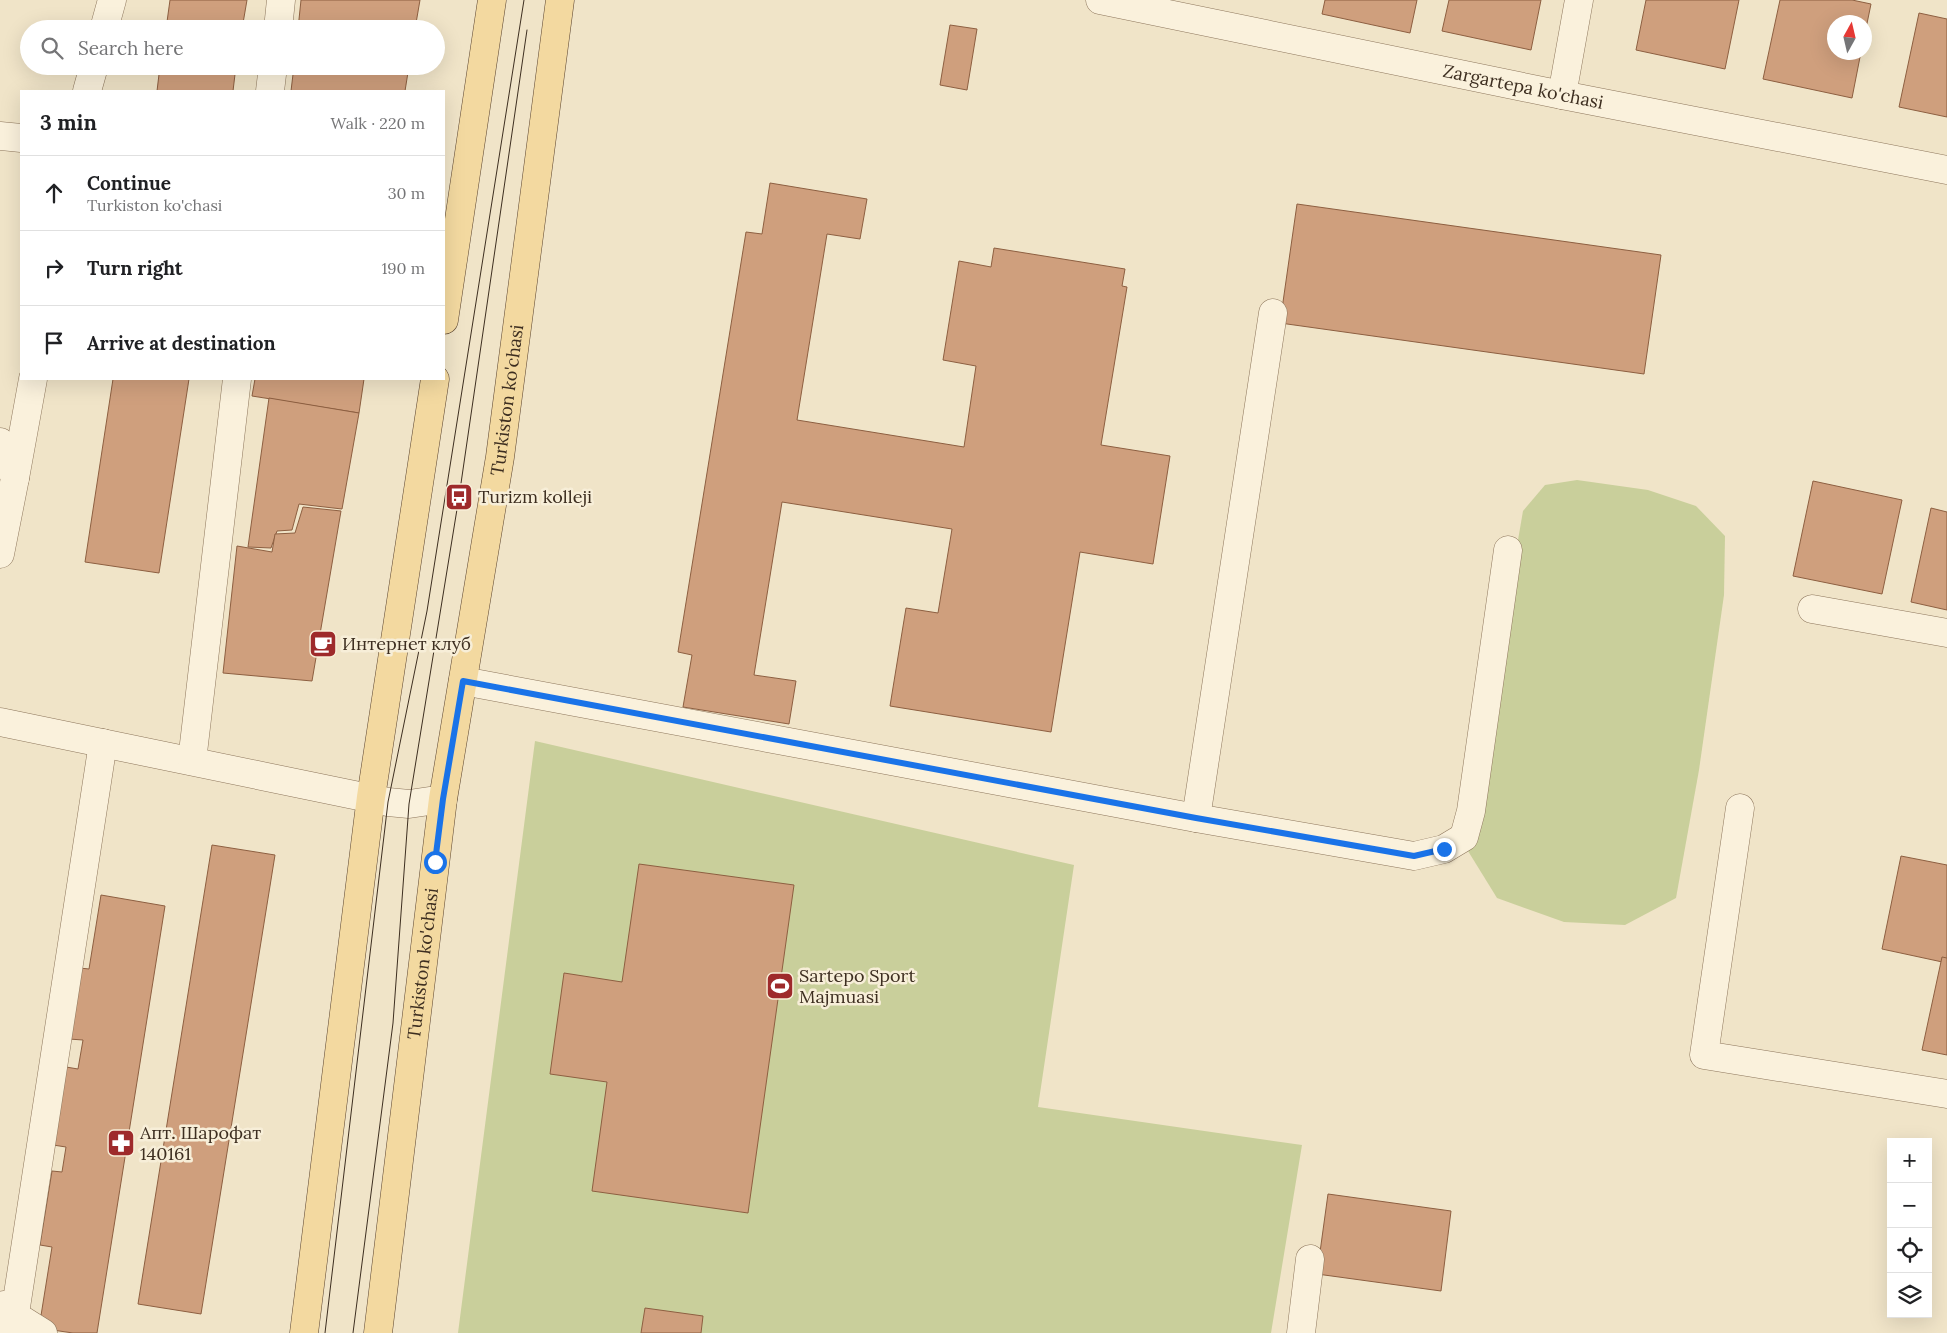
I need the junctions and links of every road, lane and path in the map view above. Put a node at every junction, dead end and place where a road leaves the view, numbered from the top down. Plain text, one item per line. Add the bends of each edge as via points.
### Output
1 (112, 0) edge
2 (281, 0) edge
3 (492, 0) edge
4 (560, 0) edge
5 (1100, 0) edge
6 (1579, 0) edge
7 (106, 20) edge
8 (279, 20) edge
9 (92, 75) edge
10 (272, 75) edge
11 (88, 90) edge
12 (270, 90) edge
13 (1562, 95) junction
14 (0, 136) edge
15 (20, 138) edge
16 (1947, 170) edge
17 (445, 313) edge
18 (1273, 313) dead end
19 (33, 380) edge
20 (237, 380) edge
21 (435, 380) edge
22 (0, 442) edge
23 (16, 478) junction
24 (1508, 550) dead end
25 (0, 554) edge
26 (1812, 609) dead end
27 (1947, 632) edge
28 (463, 681) junction
29 (0, 722) edge
30 (103, 743) junction
31 (192, 761) junction
32 (371, 797) junction
33 (443, 799) junction
34 (1740, 808) dead end
35 (1196, 818) junction
36 (1947, 1094) edge
37 (1310, 1259) dead end
38 (9, 1317) edge
39 (43, 1333) edge
40 (304, 1333) edge
41 (378, 1333) edge
42 (1301, 1333) edge

1 - 7 street
2 - 8 street
3 - 17 main road
4 - 28 main road, Turkiston ko'chasi via 500,457
5 - 13 street, Zargartepa ko'chasi
6 - 13 street
9 - 11 street
10 - 12 street
13 - 16 street, Zargartepa ko'chasi
14 - 15 street
18 - 35 street
19 - 23 street
20 - 31 street
21 - 32 main road
22 - 23 street
23 - 25 street
24 - 35 street via 1471,811 1464,837 1444,849 1414,856
26 - 27 street
28 - 33 main road, Turkiston ko'chasi
28 - 35 street
29 - 30 street
30 - 31 street
30 - 38 street
31 - 32 street
32 - 33 street via 409,804
32 - 40 main road
33 - 41 main road, Turkiston ko'chasi
34 - 36 street via 1704,1055
37 - 42 street
38 - 39 street

